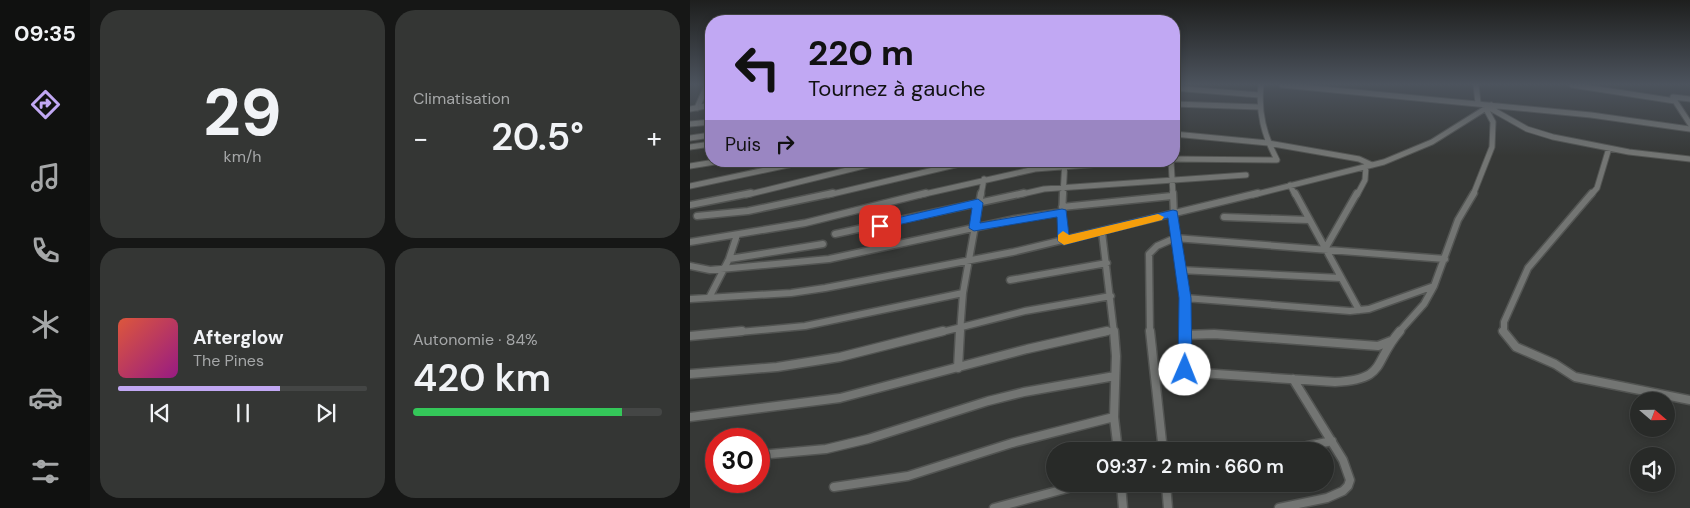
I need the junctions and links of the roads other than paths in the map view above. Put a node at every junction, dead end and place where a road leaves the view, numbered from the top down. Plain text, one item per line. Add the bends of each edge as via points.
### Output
1 (1259, 109) edge
2 (1486, 109) edge
3 (1489, 109) edge
4 (1492, 109) edge
5 (1511, 109) edge
6 (1679, 109) edge
7 (705, 123) edge
8 (690, 124) edge
9 (1690, 124) edge
10 (1690, 129) edge
11 (1180, 135) edge
12 (705, 136) edge
13 (690, 138) edge
14 (1268, 143) junction
15 (705, 145) edge
16 (690, 147) edge
17 (1609, 148) junction
18 (1690, 159) edge
19 (1180, 160) edge
20 (705, 164) edge
21 (1369, 165) junction
22 (690, 166) edge
23 (779, 167) edge
24 (859, 167) edge
25 (946, 167) edge
26 (1047, 167) edge
27 (1065, 167) edge
28 (1173, 167) edge
29 (1035, 169) joint
30 (1246, 175) dead end
31 (984, 179) junction
32 (1172, 180) junction
33 (1290, 185) junction
34 (690, 186) edge
35 (1064, 188) junction
36 (1172, 196) junction
37 (978, 203) junction
38 (690, 205) edge
39 (1062, 210) junction
40 (1173, 214) junction
41 (697, 216) dead end
42 (1224, 217) dead end
43 (1309, 220) junction
44 (974, 228) junction
45 (1102, 232) junction
46 (835, 234) dead end
47 (737, 235) junction
48 (1175, 238) junction
49 (1064, 241) junction
50 (690, 242) edge
51 (823, 244) dead end
52 (1325, 249) junction
53 (728, 259) junction
54 (1444, 259) junction
55 (968, 261) junction
56 (1107, 263) junction
57 (690, 266) edge
58 (724, 269) junction
59 (1180, 270) junction
60 (1341, 278) junction
61 (1010, 280) dead end
62 (1434, 286) junction
63 (963, 293) junction
64 (1111, 296) junction
65 (709, 298) junction
66 (1185, 298) junction
67 (690, 299) edge
68 (1359, 310) junction
69 (959, 328) junction
70 (1114, 330) junction
71 (1185, 335) junction
72 (690, 336) edge
73 (1391, 341) junction
74 (958, 368) junction
75 (690, 374) edge
76 (1115, 376) junction
77 (1293, 379) junction
78 (1690, 400) edge
79 (690, 417) edge
80 (1114, 417) junction
81 (1332, 441) junction
82 (1117, 442) edge
83 (1162, 442) edge
84 (1327, 442) edge
85 (770, 454) edge
86 (834, 487) dead end
87 (1053, 492) edge
88 (1122, 492) edge
89 (1167, 492) edge
90 (994, 508) edge
91 (1123, 508) edge
92 (1168, 508) edge
93 (1279, 508) edge

1 - 14 street
2 - 21 street via 1432,142
3 - 54 street via 1492,147
4 - 17 street via 1527,128 1553,137
5 - 10 street via 1592,115
6 - 9 street
7 - 8 street
11 - 14 street
12 - 13 street
14 - 19 street via 1277,160
14 - 21 street via 1358,159
15 - 16 street
17 - 18 street
17 - 78 street via 1597,188 1528,268 1504,322 1503,332 1516,347 1574,376
20 - 22 street
21 - 33 street
21 - 52 street via 1365,180
23 - 34 street
24 - 38 street
25 - 41 street via 791,203
26 - 29 street
27 - 35 street
28 - 32 street
29 - 31 street
30 - 32 street
31 - 37 street
31 - 47 street via 805,224
32 - 35 street
32 - 36 street
33 - 40 street
33 - 43 street
35 - 37 street via 1044,188
35 - 39 street
36 - 39 street
36 - 40 street
37 - 44 street
37 - 46 street
39 - 44 street
39 - 49 street
40 - 45 street
40 - 48 street
42 - 43 street
43 - 52 street
44 - 55 street
44 - 58 street via 829,259
45 - 49 street
45 - 56 street
47 - 50 street
47 - 53 street
48 - 52 street
48 - 59 street
48 - 83 street via 1156,246 1149,254 1150,337
49 - 55 street
51 - 53 street
52 - 54 street
52 - 60 street
53 - 58 street
54 - 62 street
55 - 63 street
55 - 65 street via 792,293
56 - 61 street
56 - 64 street
57 - 58 street via 706,270
58 - 65 street
59 - 60 street
59 - 66 street
60 - 68 street
62 - 68 street
62 - 73 street via 1424,304
63 - 69 street
63 - 72 street via 805,326
64 - 69 street via 1025,311
64 - 70 street
65 - 67 street
66 - 68 street
66 - 71 street
69 - 74 street
69 - 75 street via 840,357 778,367
70 - 74 street
70 - 76 street
71 - 73 street via 1214,334 1378,346
71 - 77 street via 1187,373
73 - 77 street via 1378,368 1368,376 1335,382
74 - 79 street via 840,398
76 - 80 street
76 - 85 street via 988,401 826,450
77 - 81 street
80 - 82 street
80 - 86 street via 1012,443 908,476
81 - 84 street
81 - 93 street via 1343,459 1349,485 1327,497
87 - 90 street
88 - 91 street
89 - 92 street

